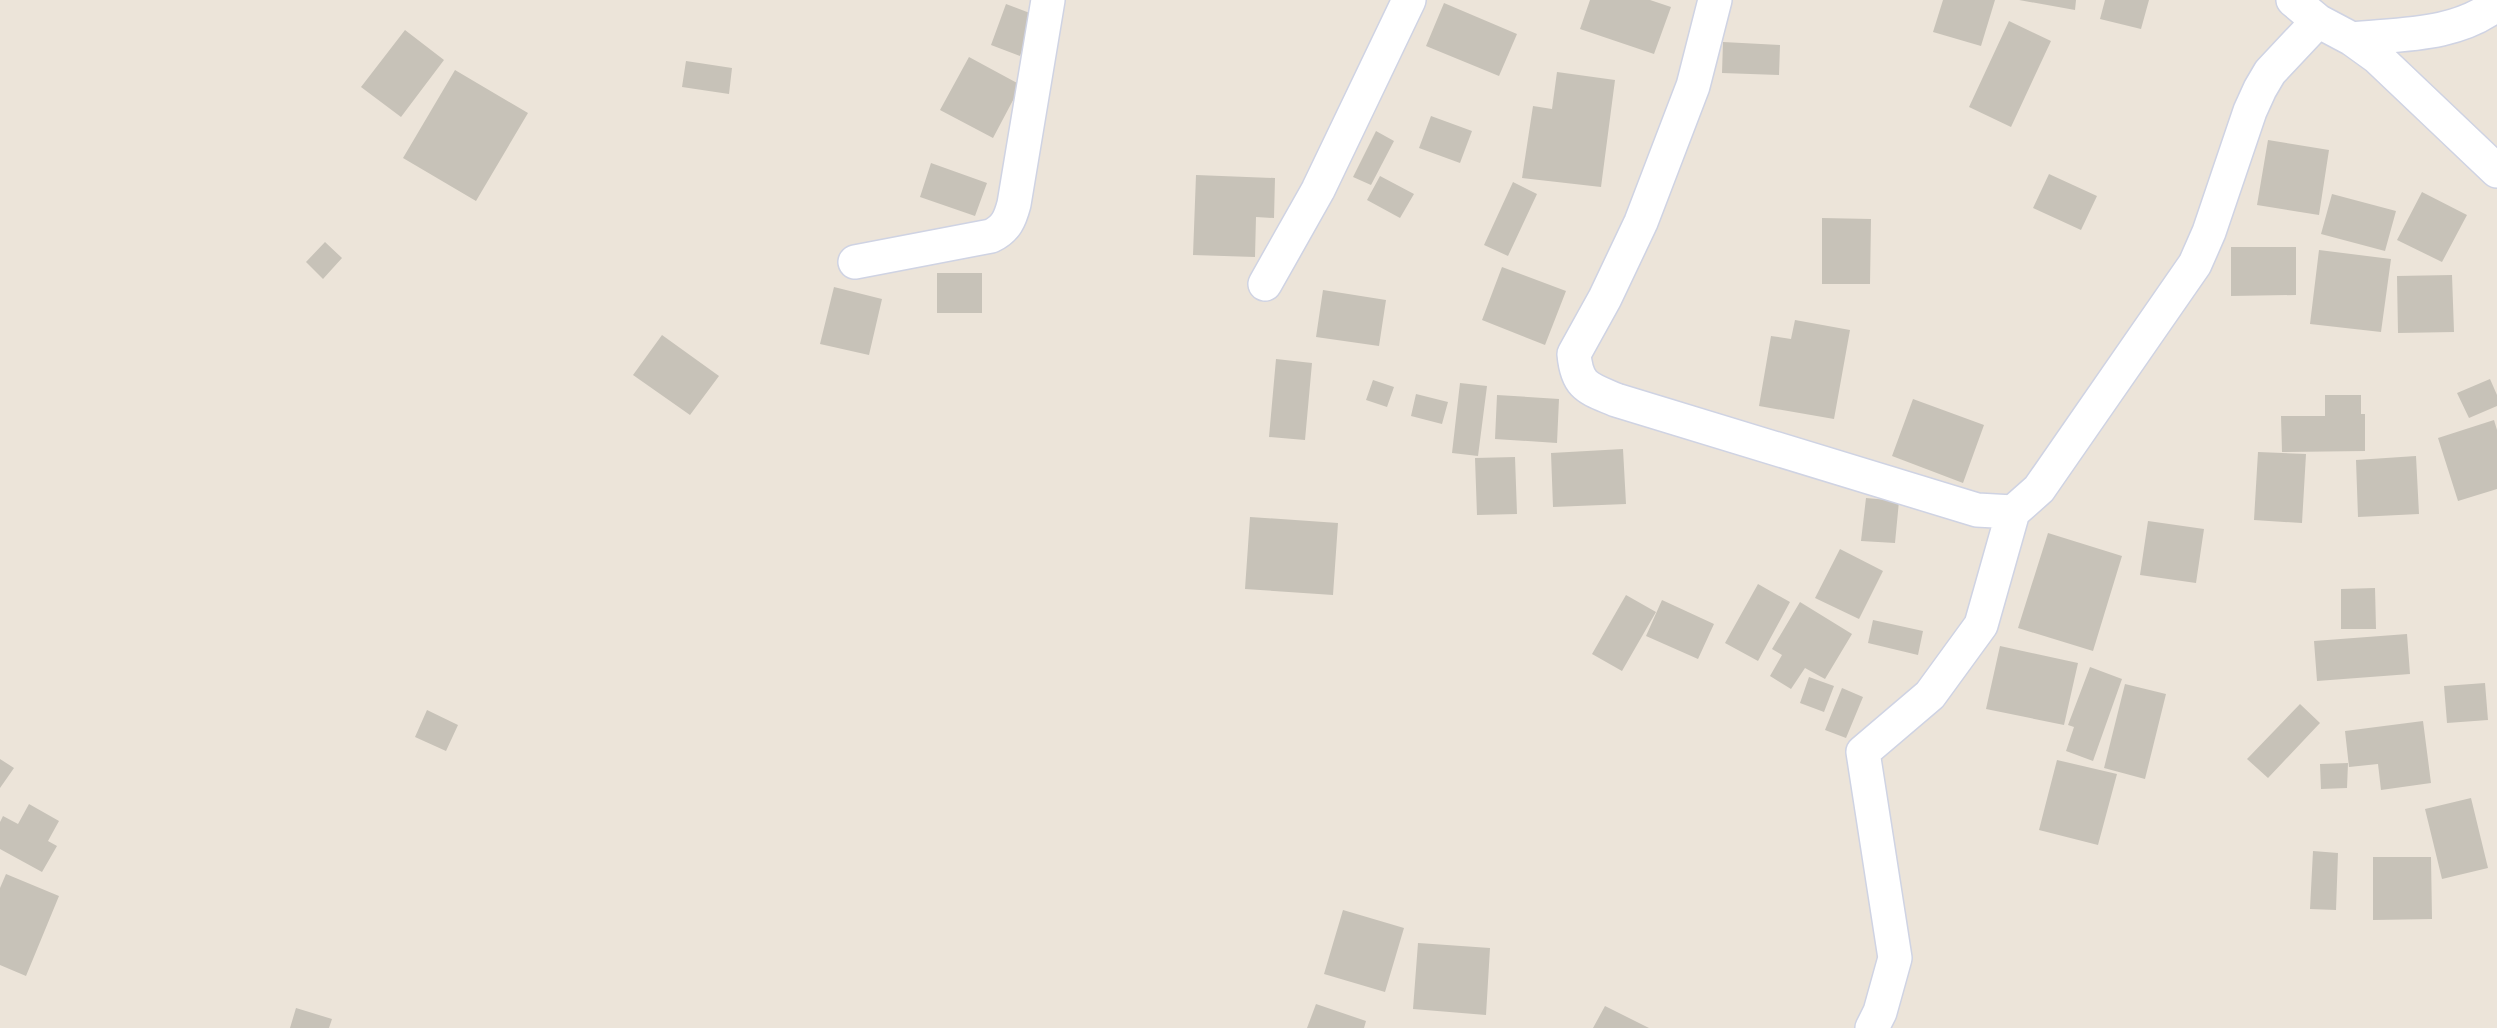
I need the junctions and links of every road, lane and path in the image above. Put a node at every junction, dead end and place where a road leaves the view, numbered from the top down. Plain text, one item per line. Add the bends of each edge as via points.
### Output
1 (1048, 0) edge
2 (1409, 0) edge
3 (1715, 0) edge
4 (2294, 0) edge
5 (2497, 4) edge
6 (2318, 21) junction
7 (2352, 39) junction
8 (2497, 171) edge
9 (855, 262) dead end
10 (1265, 284) dead end
11 (2013, 512) junction
12 (1872, 1028) edge

1 - 9 street via 1014,204 1007,225 991,237
2 - 10 street via 1318,190
3 - 11 street via 1694,86 1641,222 1574,354 1579,379 1585,386 1616,400 1977,510
4 - 6 street
5 - 7 street via 2484,14 2428,32
6 - 7 street
6 - 11 street via 2270,72 2260,89 2195,264 2039,489
7 - 8 street via 2401,78
11 - 12 street via 1981,625 1930,695 1863,752 1895,958

